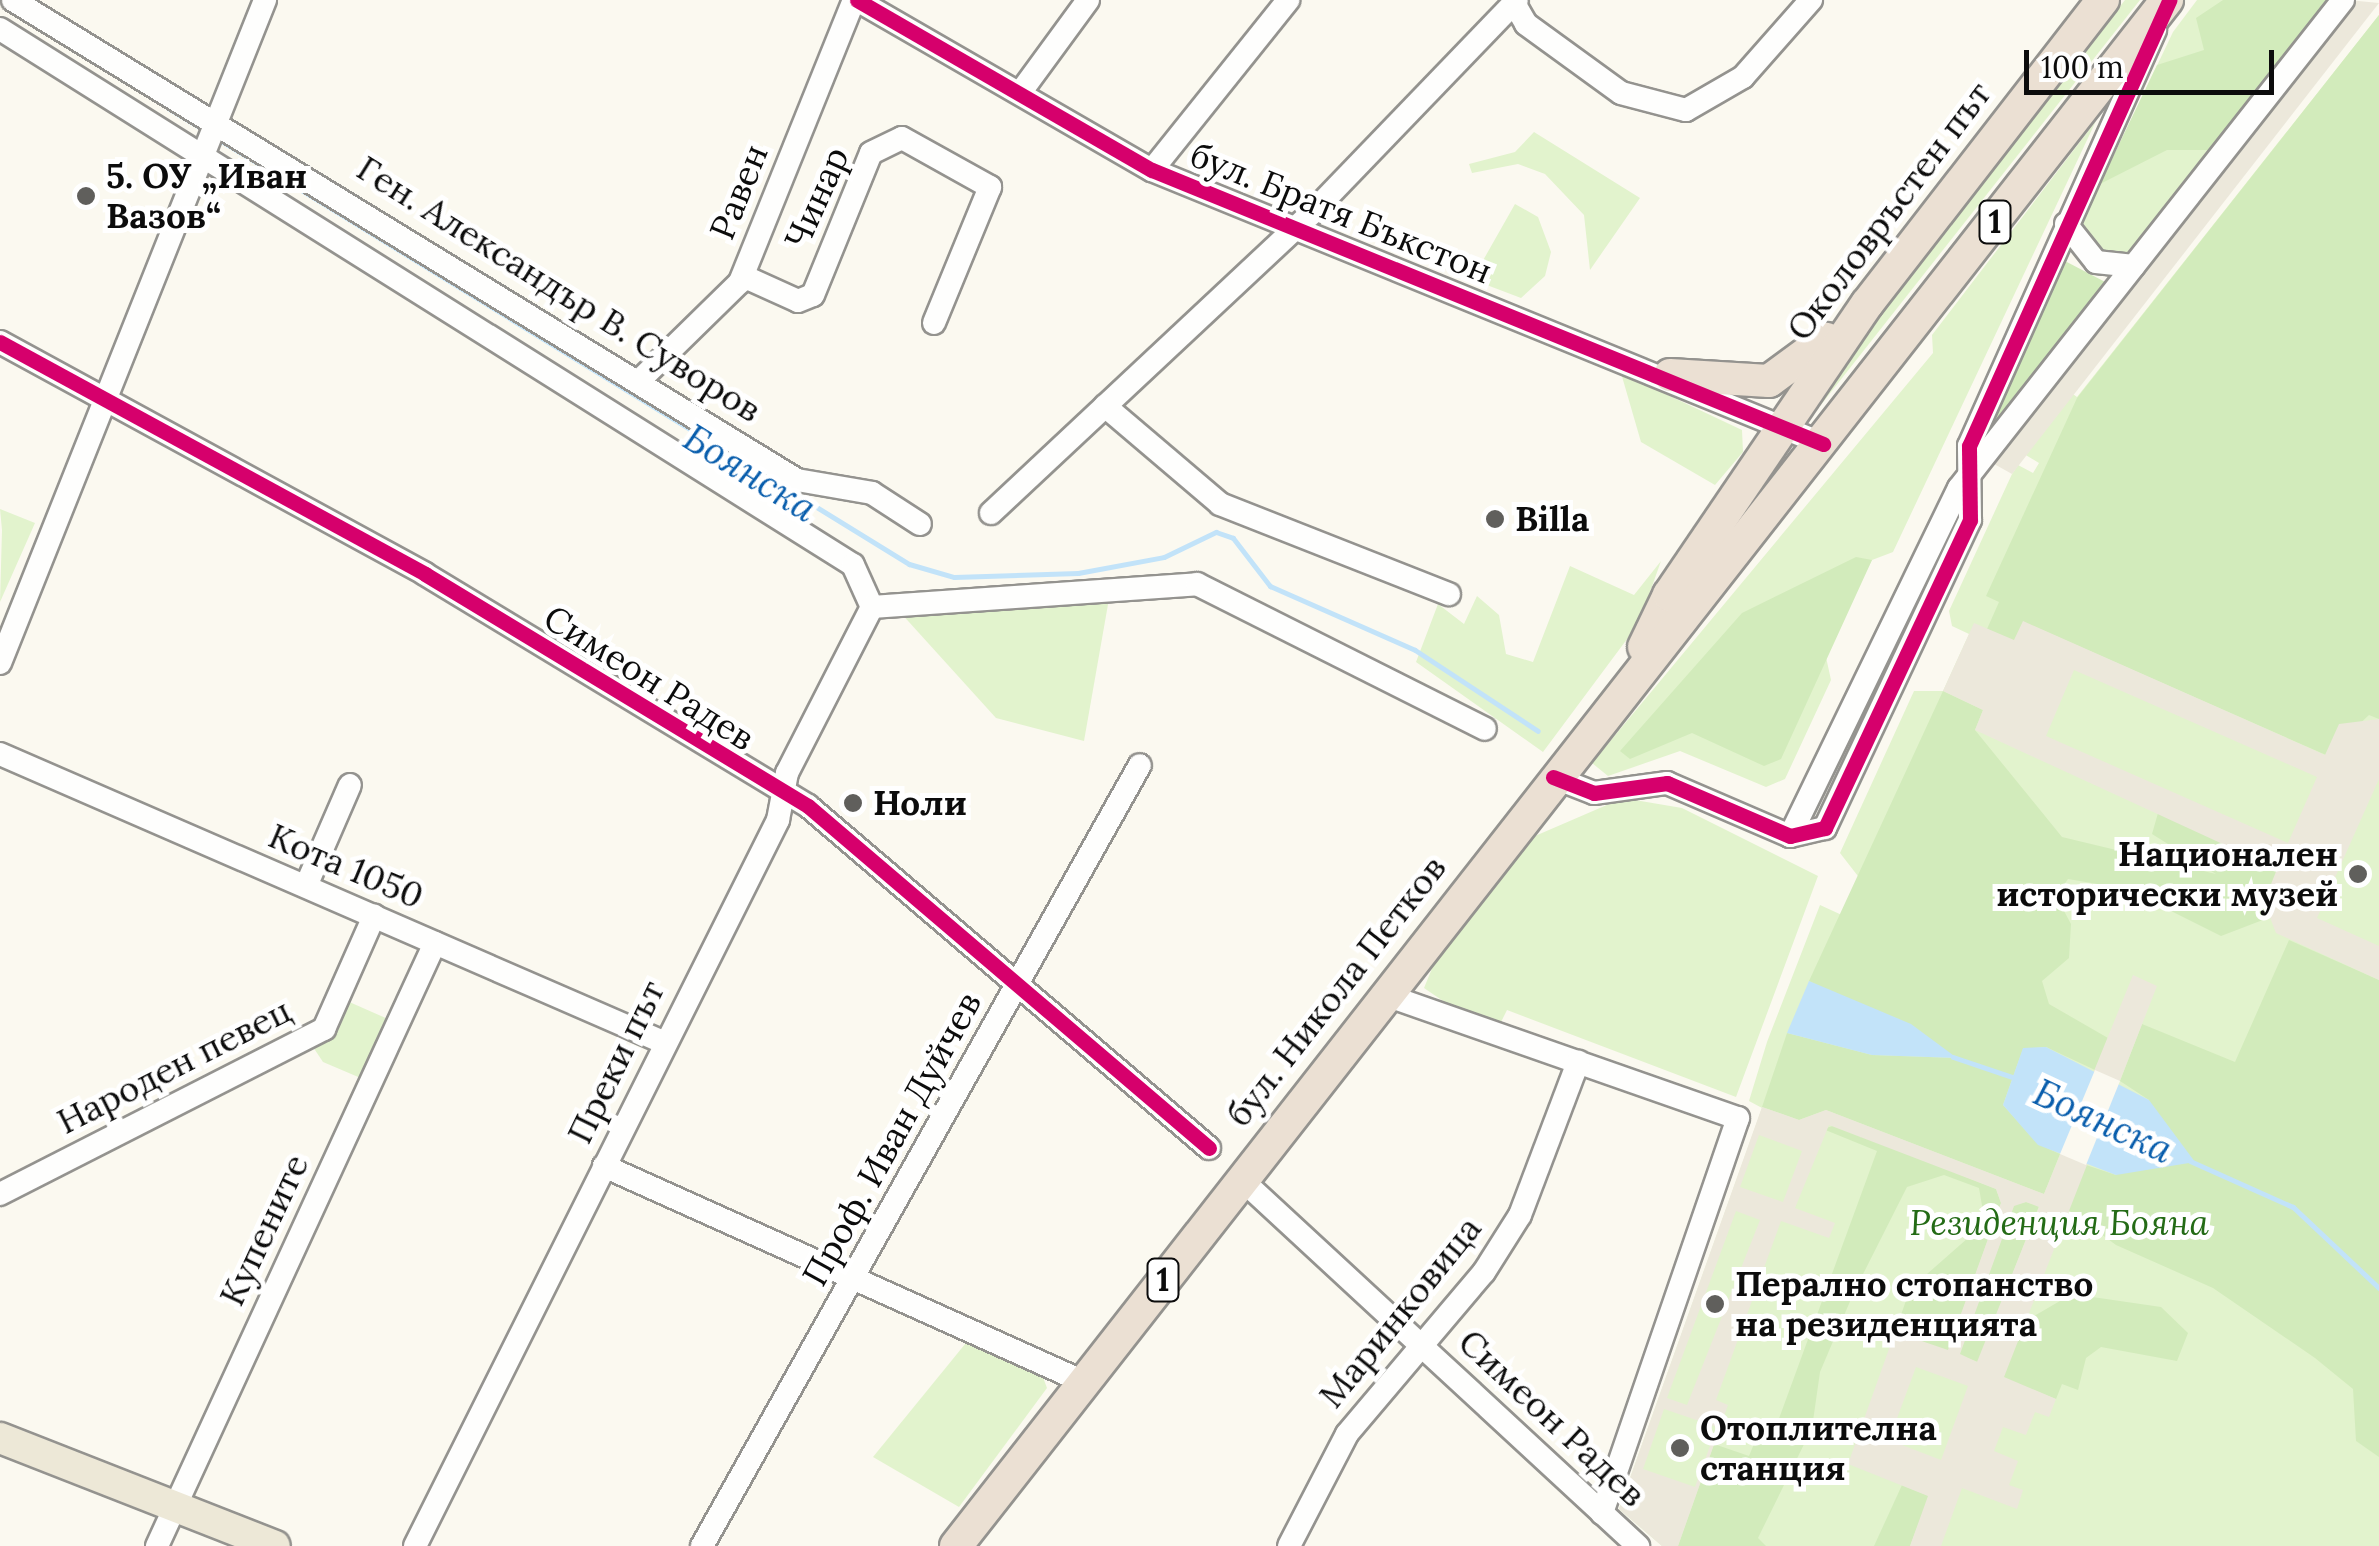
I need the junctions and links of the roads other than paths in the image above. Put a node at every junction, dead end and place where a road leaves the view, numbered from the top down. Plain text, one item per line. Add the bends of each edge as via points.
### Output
1 (13, 0) edge
2 (266, 0) edge
3 (855, 0) edge
4 (1088, 0) edge
5 (1288, 0) edge
6 (1810, 0) edge
7 (2103, 0) edge
8 (2168, 0) edge
9 (2343, 0) edge
10 (1516, 2) edge
11 (0, 29) edge
12 (1020, 93) junction
13 (214, 122) junction
14 (202, 152) junction
15 (1152, 170) junction
16 (2066, 224) junction
17 (1290, 227) junction
18 (2134, 266) junction
19 (742, 276) junction
20 (1867, 304) junction
21 (934, 323) dead end
22 (0, 342) edge
23 (1670, 374) junction
24 (641, 379) junction
25 (108, 400) junction
26 (1105, 406) junction
27 (1781, 427) junction
28 (1823, 444) junction
29 (1970, 473) junction
30 (991, 513) dead end
31 (920, 524) dead end
32 (1449, 594) dead end
33 (872, 607) junction
34 (0, 663) edge
35 (1632, 674) junction
36 (1855, 703) junction
37 (1879, 714) junction
38 (1484, 728) dead end
39 (0, 754) edge
40 (1140, 765) dead end
41 (1553, 777) junction
42 (350, 785) dead end
43 (784, 795) junction
44 (1790, 836) junction
45 (306, 886) junction
46 (374, 916) junction
47 (435, 943) junction
48 (1022, 980) junction
49 (1383, 994) junction
50 (663, 1042) junction
51 (1578, 1062) junction
52 (1209, 1148) dead end
53 (604, 1166) junction
54 (1241, 1179) junction
55 (0, 1194) edge
56 (853, 1275) junction
57 (1422, 1344) junction
58 (1084, 1382) junction
59 (0, 1438) edge
60 (175, 1507) junction
61 (1602, 1513) junction
62 (157, 1546) edge
63 (276, 1546) edge
64 (415, 1546) edge
65 (702, 1546) edge
66 (956, 1546) edge
67 (1289, 1546) edge
68 (1638, 1546) edge

1 - 13 street, Ген. Александър В. Суворов
2 - 13 street
3 - 12 street, бул. Братя Бъкстон
3 - 19 street, Равен
4 - 12 street
5 - 15 street
6 - 10 street via 1743,77 1686,110 1620,93 1526,24
7 - 20 highway, Околовръстен път / 1
8 - 16 street
8 - 28 highway, 1
9 - 18 street
10 - 17 street
11 - 14 street, Ген. Александър В. Суворов
12 - 15 street, бул. Братя Бъкстон
13 - 14 street
13 - 24 street, Ген. Александър В. Суворов
14 - 25 street
14 - 33 street, Ген. Александър В. Суворов via 853,565
15 - 17 street, бул. Братя Бъкстон
16 - 18 street via 2096,262
16 - 29 street via 1970,446
17 - 23 street, бул. Братя Бъкстон
17 - 26 street
18 - 29 street
19 - 21 street, Чинар via 798,300 813,295 871,153 902,138 990,186
19 - 24 street, Равен
20 - 23 highway via 1769,381
20 - 27 highway, Околовръстен път / 1
22 - 25 street, Симеон Радев
23 - 27 street, бул. Братя Бъкстон
24 - 31 street, Ген. Александър В. Суворов via 797,480 872,493
25 - 34 street
25 - 43 street, Симеон Радев via 425,574
26 - 30 street
26 - 32 street via 1220,504
27 - 28 street, бул. Братя Бъкстон
27 - 35 highway, бул. Никола Петков / 1 via 1669,595
28 - 35 highway, бул. Никола Петков / 1
29 - 36 street
29 - 37 street via 1970,520
33 - 38 street via 1198,584
33 - 43 street, Преки път
35 - 41 highway, бул. Никола Петков / 1
36 - 37 street via 1874,698
36 - 44 street
37 - 44 street via 1816,837
39 - 45 street, Кота 1050
40 - 48 street, Проф. Иван Дуйчев
41 - 44 street via 1594,793 1668,783
41 - 49 highway, бул. Никола Петков / 1
42 - 45 street
43 - 48 street, Симеон Радев
43 - 50 street, Преки път
45 - 46 street, Кота 1050
46 - 47 street, Кота 1050
46 - 55 street, Народен певец via 324,1029
47 - 50 street, Кота 1050
47 - 60 street, Купените
48 - 52 street, Симеон Радев
48 - 56 street, Проф. Иван Дуйчев
49 - 51 street
49 - 54 highway, бул. Никола Петков / 1
50 - 53 street, Преки път
51 - 57 street, Маринковица via 1520,1215
51 - 61 street via 1738,1118
53 - 56 street
53 - 64 street, Преки път
54 - 57 street, Симеон Радев
54 - 58 highway, бул. Никола Петков / 1
56 - 58 street
56 - 65 street, Проф. Иван Дуйчев
57 - 61 street, Симеон Радев
57 - 67 street, Маринковица via 1346,1434
58 - 66 highway, бул. Никола Петков / 1
59 - 60 main road
60 - 62 street, Купените
60 - 63 main road
61 - 68 street, Симеон Радев

